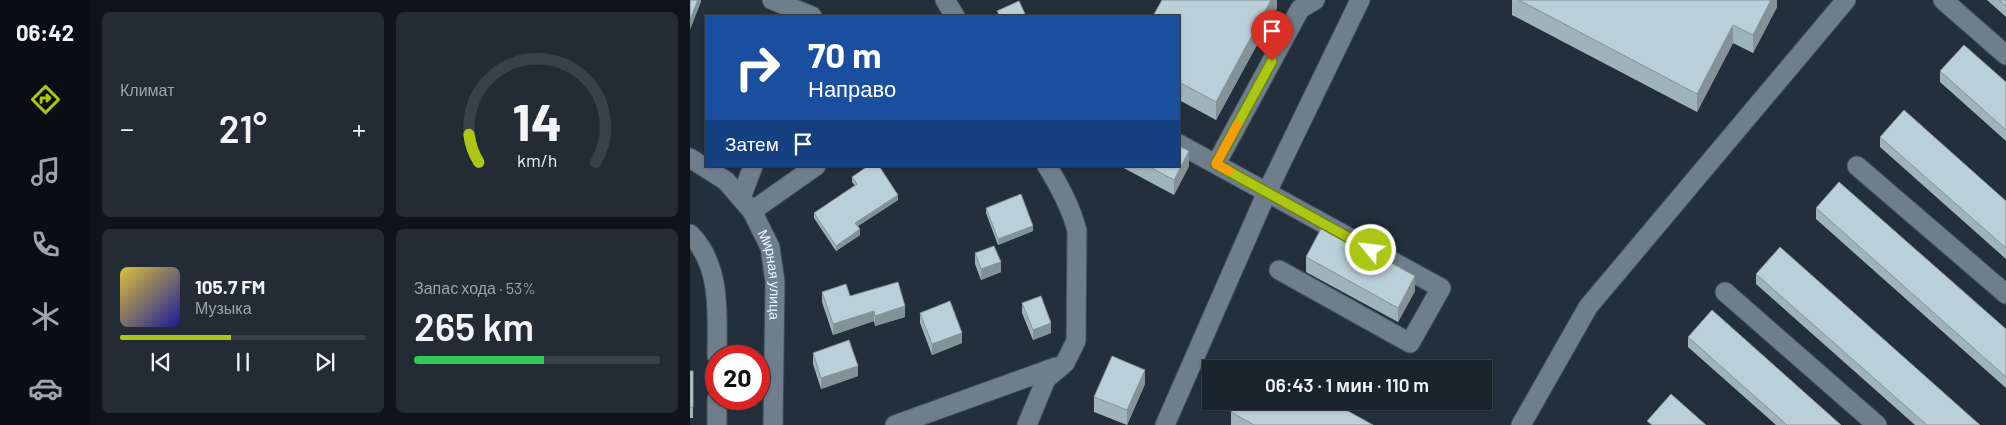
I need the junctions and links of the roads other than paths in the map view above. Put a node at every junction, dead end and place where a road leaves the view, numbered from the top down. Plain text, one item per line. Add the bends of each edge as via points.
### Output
1 (772, 0) edge
2 (945, 0) edge
3 (1315, 0) edge
4 (1359, 0) edge
5 (1846, 0) edge
6 (1943, 0) edge
7 (809, 15) edge
8 (954, 15) edge
9 (2006, 55) edge
10 (1180, 145) edge
11 (690, 158) edge
12 (1216, 164) junction
13 (1857, 166) dead end
14 (753, 167) edge
15 (814, 167) edge
16 (1048, 167) edge
17 (1267, 192) junction
18 (746, 205) junction
19 (690, 234) edge
20 (1279, 270) dead end
21 (1725, 292) dead end
22 (2006, 294) edge
23 (717, 345) edge
24 (1064, 363) junction
25 (717, 410) edge
26 (717, 425) edge
27 (773, 425) edge
28 (895, 425) edge
29 (1026, 425) edge
30 (1165, 425) edge
31 (1521, 425) edge
32 (1877, 425) edge

1 - 7 street
2 - 8 street
3 - 12 street via 1300,9
4 - 17 street
5 - 31 street via 1588,307
6 - 9 street
10 - 12 street
11 - 18 street, Мирная улица via 726,180
12 - 17 street
13 - 22 street
14 - 18 street
15 - 18 street
16 - 24 street via 1064,194 1077,231 1076,341
17 - 20 street via 1440,288 1410,343
17 - 30 street
18 - 27 street, Мирная улица via 770,247 775,282
19 - 23 street via 712,273 718,298
21 - 32 street
24 - 28 street
24 - 29 street via 1046,379
25 - 26 street

